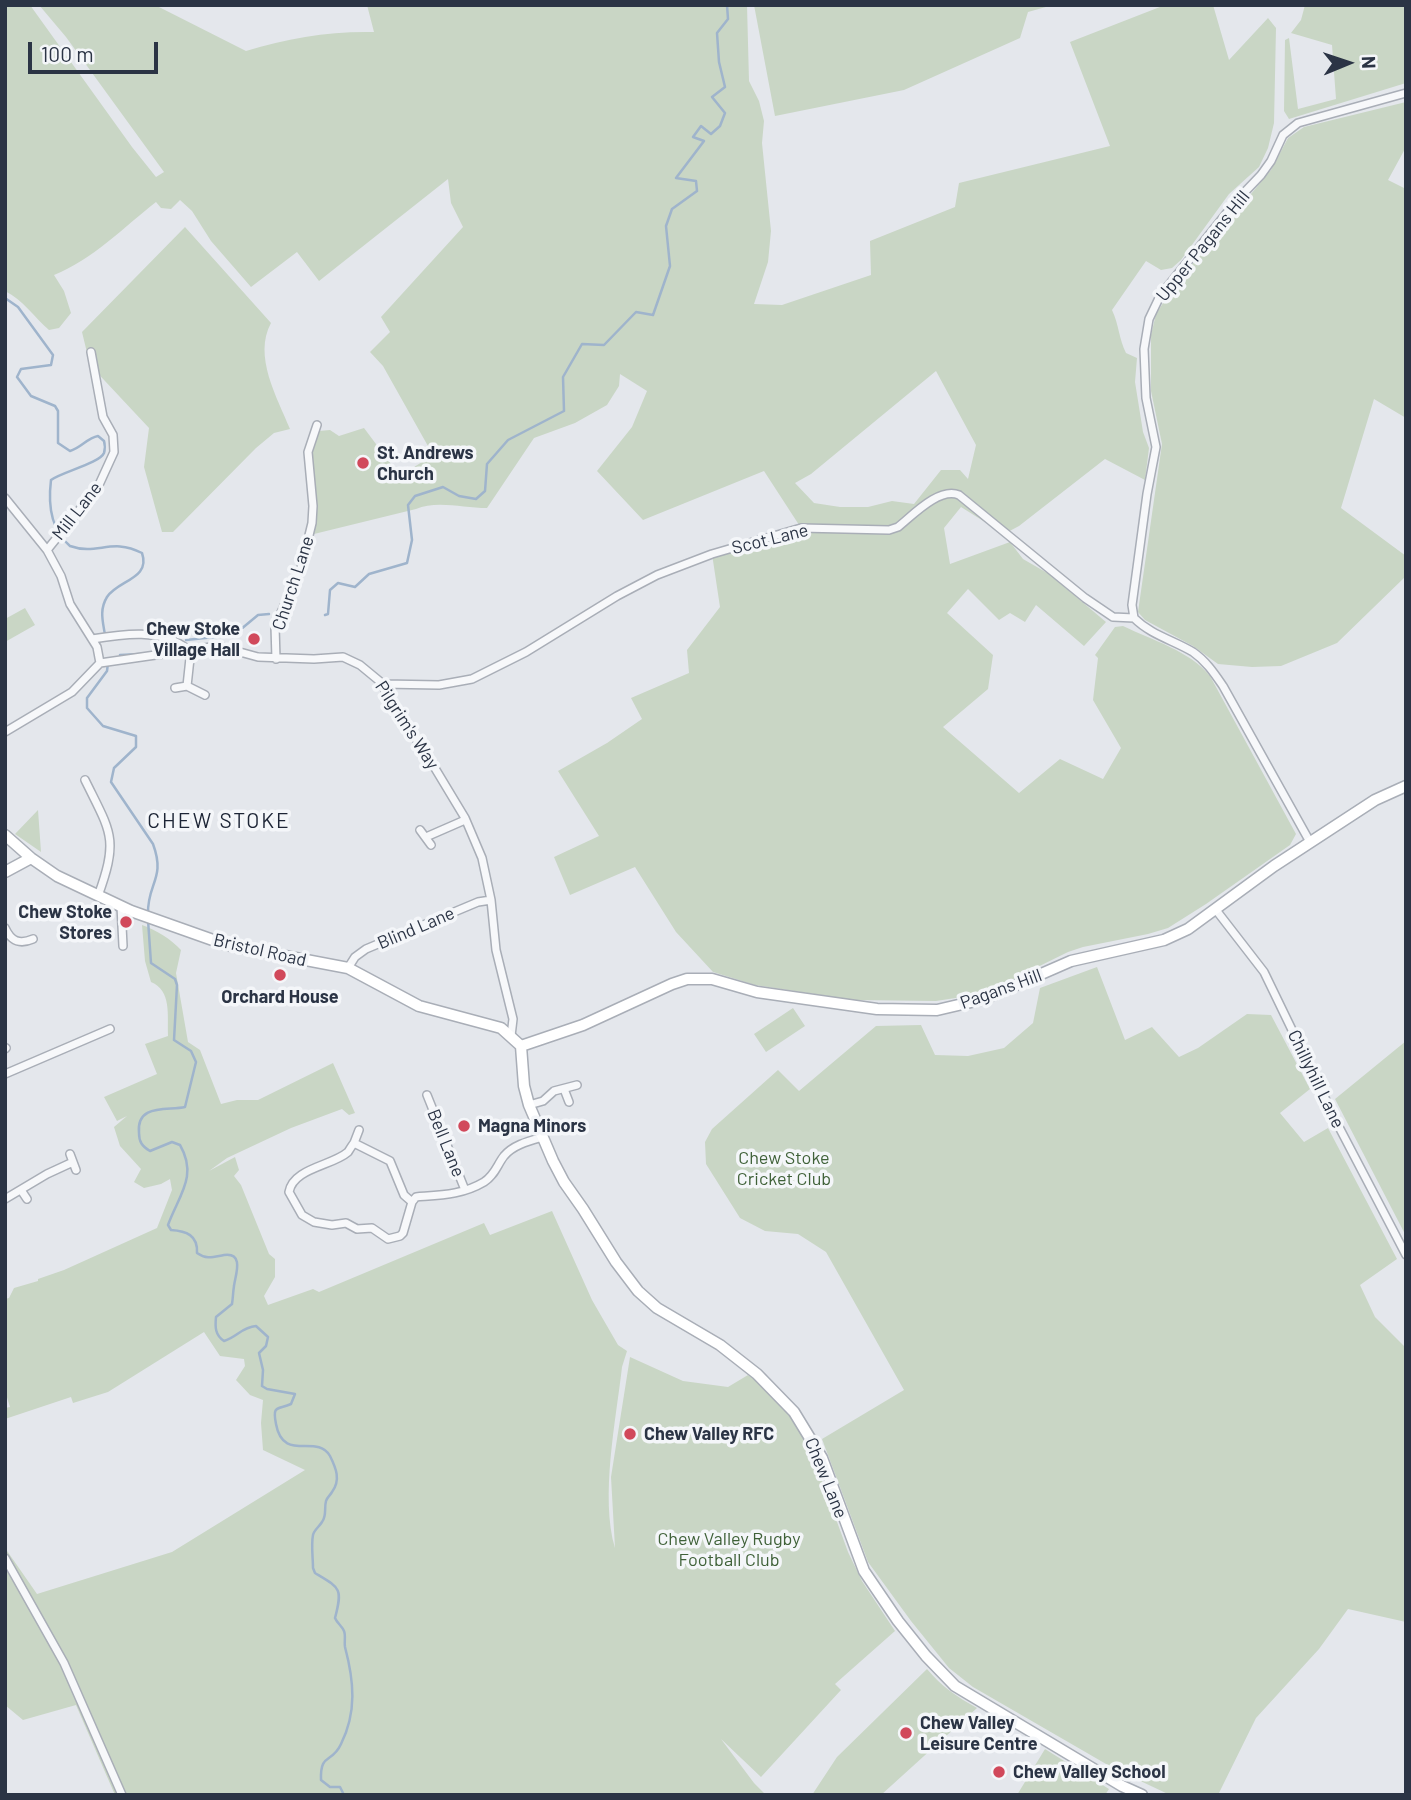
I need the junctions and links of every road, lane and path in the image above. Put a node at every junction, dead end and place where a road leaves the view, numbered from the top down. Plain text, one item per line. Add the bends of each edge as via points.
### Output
1 (1406, 93) edge
2 (91, 352) dead end
3 (317, 425) dead end
4 (5, 498) edge
5 (47, 550) junction
6 (1133, 618) junction
7 (92, 639) junction
8 (189, 649) junction
9 (276, 659) junction
10 (101, 663) junction
11 (383, 684) junction
12 (187, 686) junction
13 (175, 688) dead end
14 (205, 695) dead end
15 (5, 732) edge
16 (85, 780) dead end
17 (1406, 786) edge
18 (466, 820) junction
19 (420, 830) dead end
20 (5, 835) edge
21 (1310, 842) junction
22 (31, 858) junction
23 (5, 872) edge
24 (98, 896) junction
25 (491, 900) junction
26 (121, 906) junction
27 (1216, 910) junction
28 (5, 928) edge
29 (33, 939) dead end
30 (123, 946) dead end
31 (348, 968) junction
32 (110, 1028) dead end
33 (511, 1036) junction
34 (521, 1046) junction
35 (5, 1074) edge
36 (578, 1085) dead end
37 (564, 1088) junction
38 (427, 1096) dead end
39 (569, 1102) dead end
40 (529, 1105) junction
41 (359, 1130) dead end
42 (542, 1137) junction
43 (354, 1143) junction
44 (73, 1162) dead end
45 (21, 1190) junction
46 (465, 1190) junction
47 (5, 1199) edge
48 (27, 1199) dead end
49 (412, 1202) junction
50 (1406, 1255) edge
51 (5, 1558) edge
52 (122, 1795) edge
53 (1142, 1795) edge

1 - 6 street, Upper Pagans Hill via 1298,123 1283,135 1261,175 1160,296 1149,319 1144,349 1146,398 1156,447
2 - 5 street, Mill Lane via 114,452 98,487
3 - 9 street, Church Lane via 308,452 312,523 301,568 275,626
4 - 5 street
5 - 7 street via 70,604
6 - 11 street, Scot Lane via 1112,617 952,492 889,530 801,528 657,575 472,679 439,685
6 - 21 street via 1210,667
7 - 8 street via 153,635
7 - 10 street
8 - 9 street, Pilgrim's Way via 218,646
8 - 10 street, Pilgrim's Way
8 - 12 street
9 - 11 street, Pilgrim's Way via 343,657 360,664
10 - 15 street via 72,692
11 - 18 street, Pilgrim's Way
12 - 13 street
12 - 14 street
16 - 24 street via 112,841
17 - 21 main road, Pagans Hill via 1375,800
18 - 19 street via 428,841
18 - 25 street, Pilgrim's Way via 482,858
20 - 22 main road, Bristol Road
21 - 27 main road, Pagans Hill
22 - 23 main road
22 - 24 main road, Bristol Road
24 - 26 main road, Bristol Road
25 - 31 street, Blind Lane via 366,949
25 - 33 street, Pilgrim's Way via 496,950 513,1019
26 - 30 street
26 - 31 main road, Bristol Road via 227,945
27 - 34 main road, Pagans Hill via 1164,940 1071,961 1011,989 958,1006 921,1011 877,1009 757,992 712,979 687,979 583,1026
27 - 50 street, Chillyhill Lane via 1264,972
28 - 29 street via 15,941
31 - 33 main road, Bristol Road via 419,1006 492,1025
32 - 35 street
33 - 34 main road, Bristol Road
34 - 40 main road, Chew Lane
36 - 37 street
37 - 39 street
37 - 40 street
38 - 46 street, Bell Lane
40 - 42 main road, Chew Lane
41 - 43 street
42 - 46 street via 506,1153 494,1174
42 - 53 main road, Chew Lane via 564,1182 638,1291 748,1367 794,1412 822,1458 864,1571 945,1677
43 - 49 street via 390,1161 404,1195
43 - 49 street via 348,1152 318,1165 290,1185 289,1192 302,1215 325,1225 372,1228 394,1239 403,1233
44 - 45 street
45 - 47 street
45 - 48 street
46 - 49 street
51 - 52 street via 64,1663

